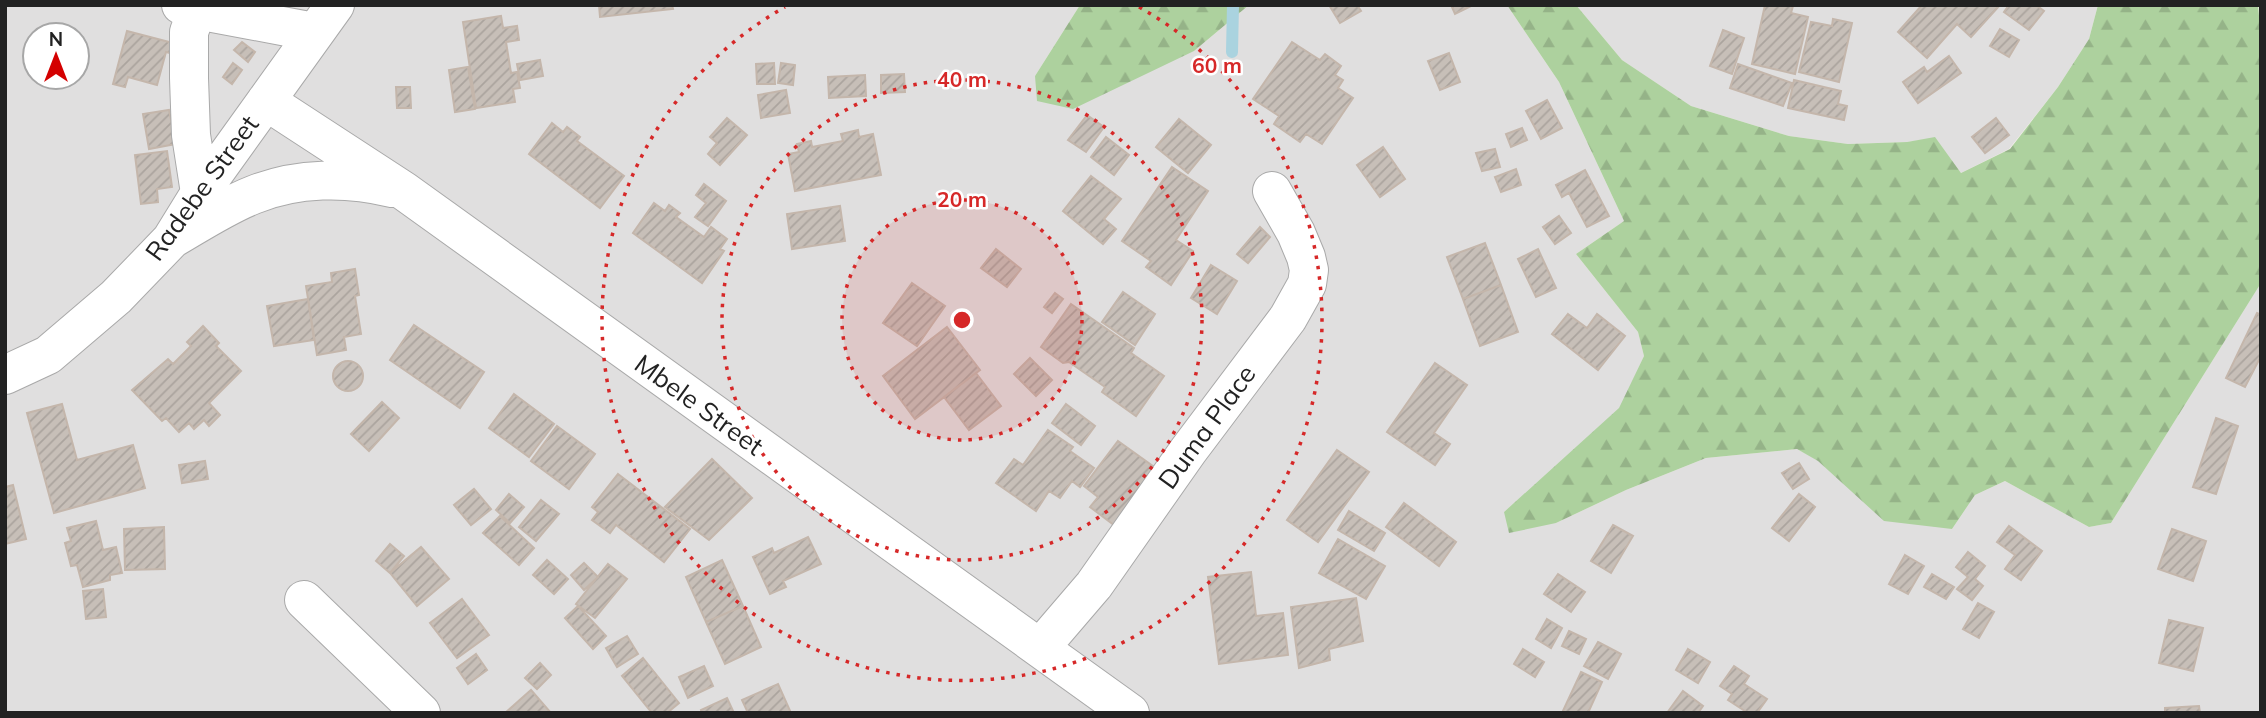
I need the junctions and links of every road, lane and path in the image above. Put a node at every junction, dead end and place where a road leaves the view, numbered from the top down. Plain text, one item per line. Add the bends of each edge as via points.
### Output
1 (189, 8) edge
2 (325, 19) edge
3 (266, 101) junction
4 (404, 191) junction
5 (1272, 191) dead end
6 (200, 193) junction
7 (171, 240) junction
8 (5, 374) edge
9 (304, 600) dead end
10 (1040, 648) junction
11 (421, 713) edge
12 (1130, 713) edge

1 - 2 street
1 - 6 street via 191,135
2 - 3 street, Radebe Street
3 - 4 street, Mbele Street
3 - 6 street, Radebe Street
4 - 7 street via 366,182 280,185 251,195
4 - 10 street, Mbele Street
5 - 10 street, Duma Place via 1306,257 1307,284 1094,584
6 - 7 street, Radebe Street
7 - 8 street, Radebe Street via 116,297 48,355
9 - 11 street
10 - 12 street, Mbele Street

